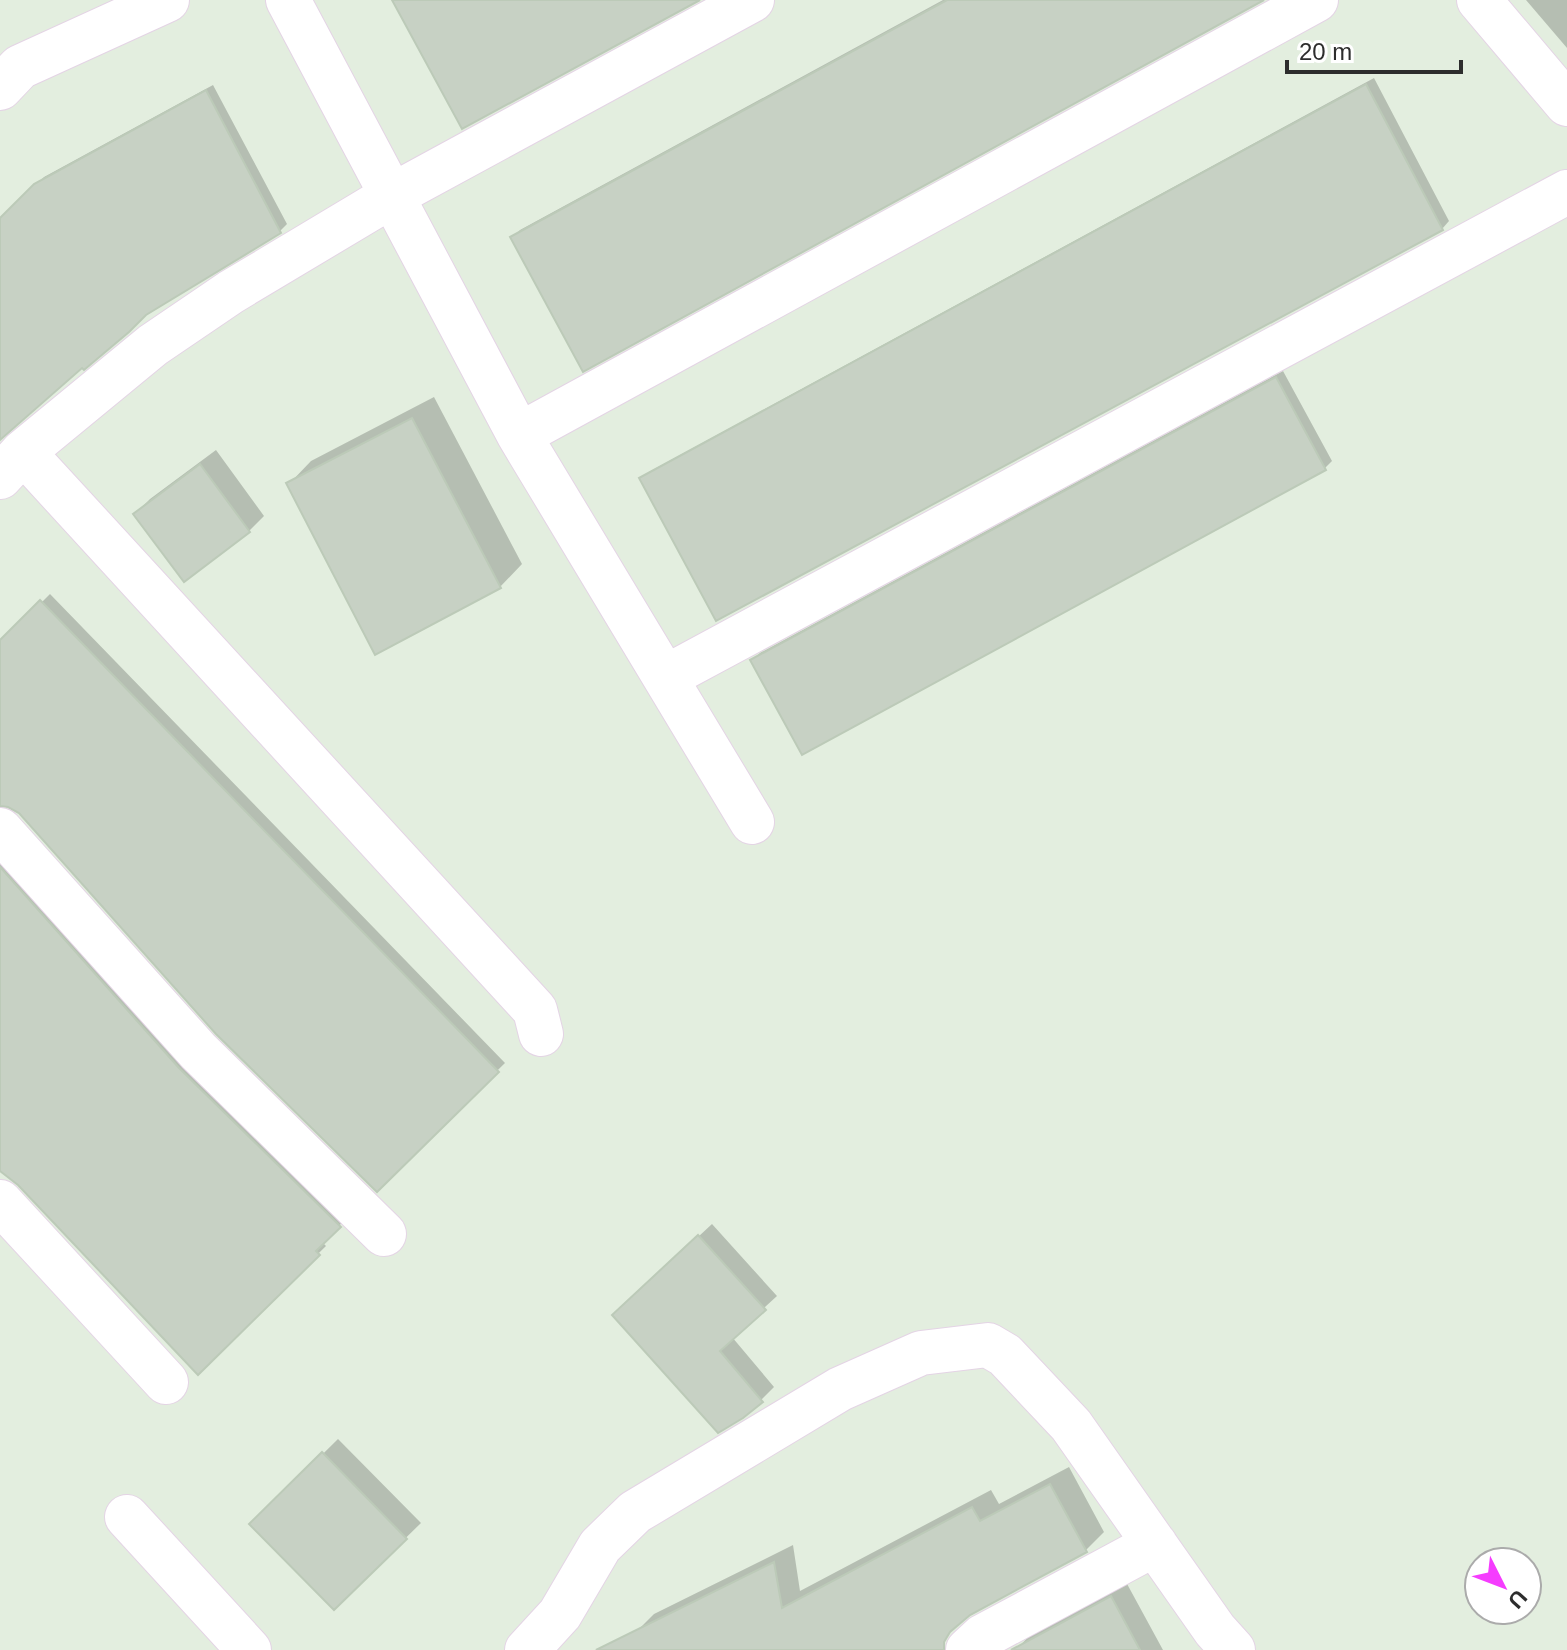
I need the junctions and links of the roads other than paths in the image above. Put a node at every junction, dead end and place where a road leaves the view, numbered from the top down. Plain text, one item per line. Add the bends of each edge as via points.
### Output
1 (167, 0) edge
2 (288, 0) edge
3 (752, 0) edge
4 (1316, 0) edge
5 (1479, 0) edge
6 (7, 67) edge
7 (1567, 104) edge
8 (1567, 192) edge
9 (393, 195) junction
10 (519, 435) junction
11 (12, 464) edge
12 (666, 677) junction
13 (752, 822) dead end
14 (0, 830) edge
15 (541, 1034) dead end
16 (0, 1202) edge
17 (384, 1234) dead end
18 (166, 1382) dead end
19 (127, 1517) dead end
20 (1155, 1544) junction
21 (249, 1650) edge
22 (527, 1650) edge
23 (968, 1650) edge
24 (1233, 1650) edge

1 - 6 street
2 - 9 street
3 - 9 street
4 - 10 street
5 - 7 street
8 - 12 street
9 - 10 street
9 - 11 street via 153,345
10 - 12 street
11 - 15 street via 535,1010
12 - 13 street
14 - 17 street via 198,1051
16 - 18 street
19 - 21 street
20 - 22 street via 1071,1425 1005,1355 988,1345 921,1353 840,1389 635,1512 600,1546 560,1614
20 - 23 street via 982,1637
20 - 24 street

